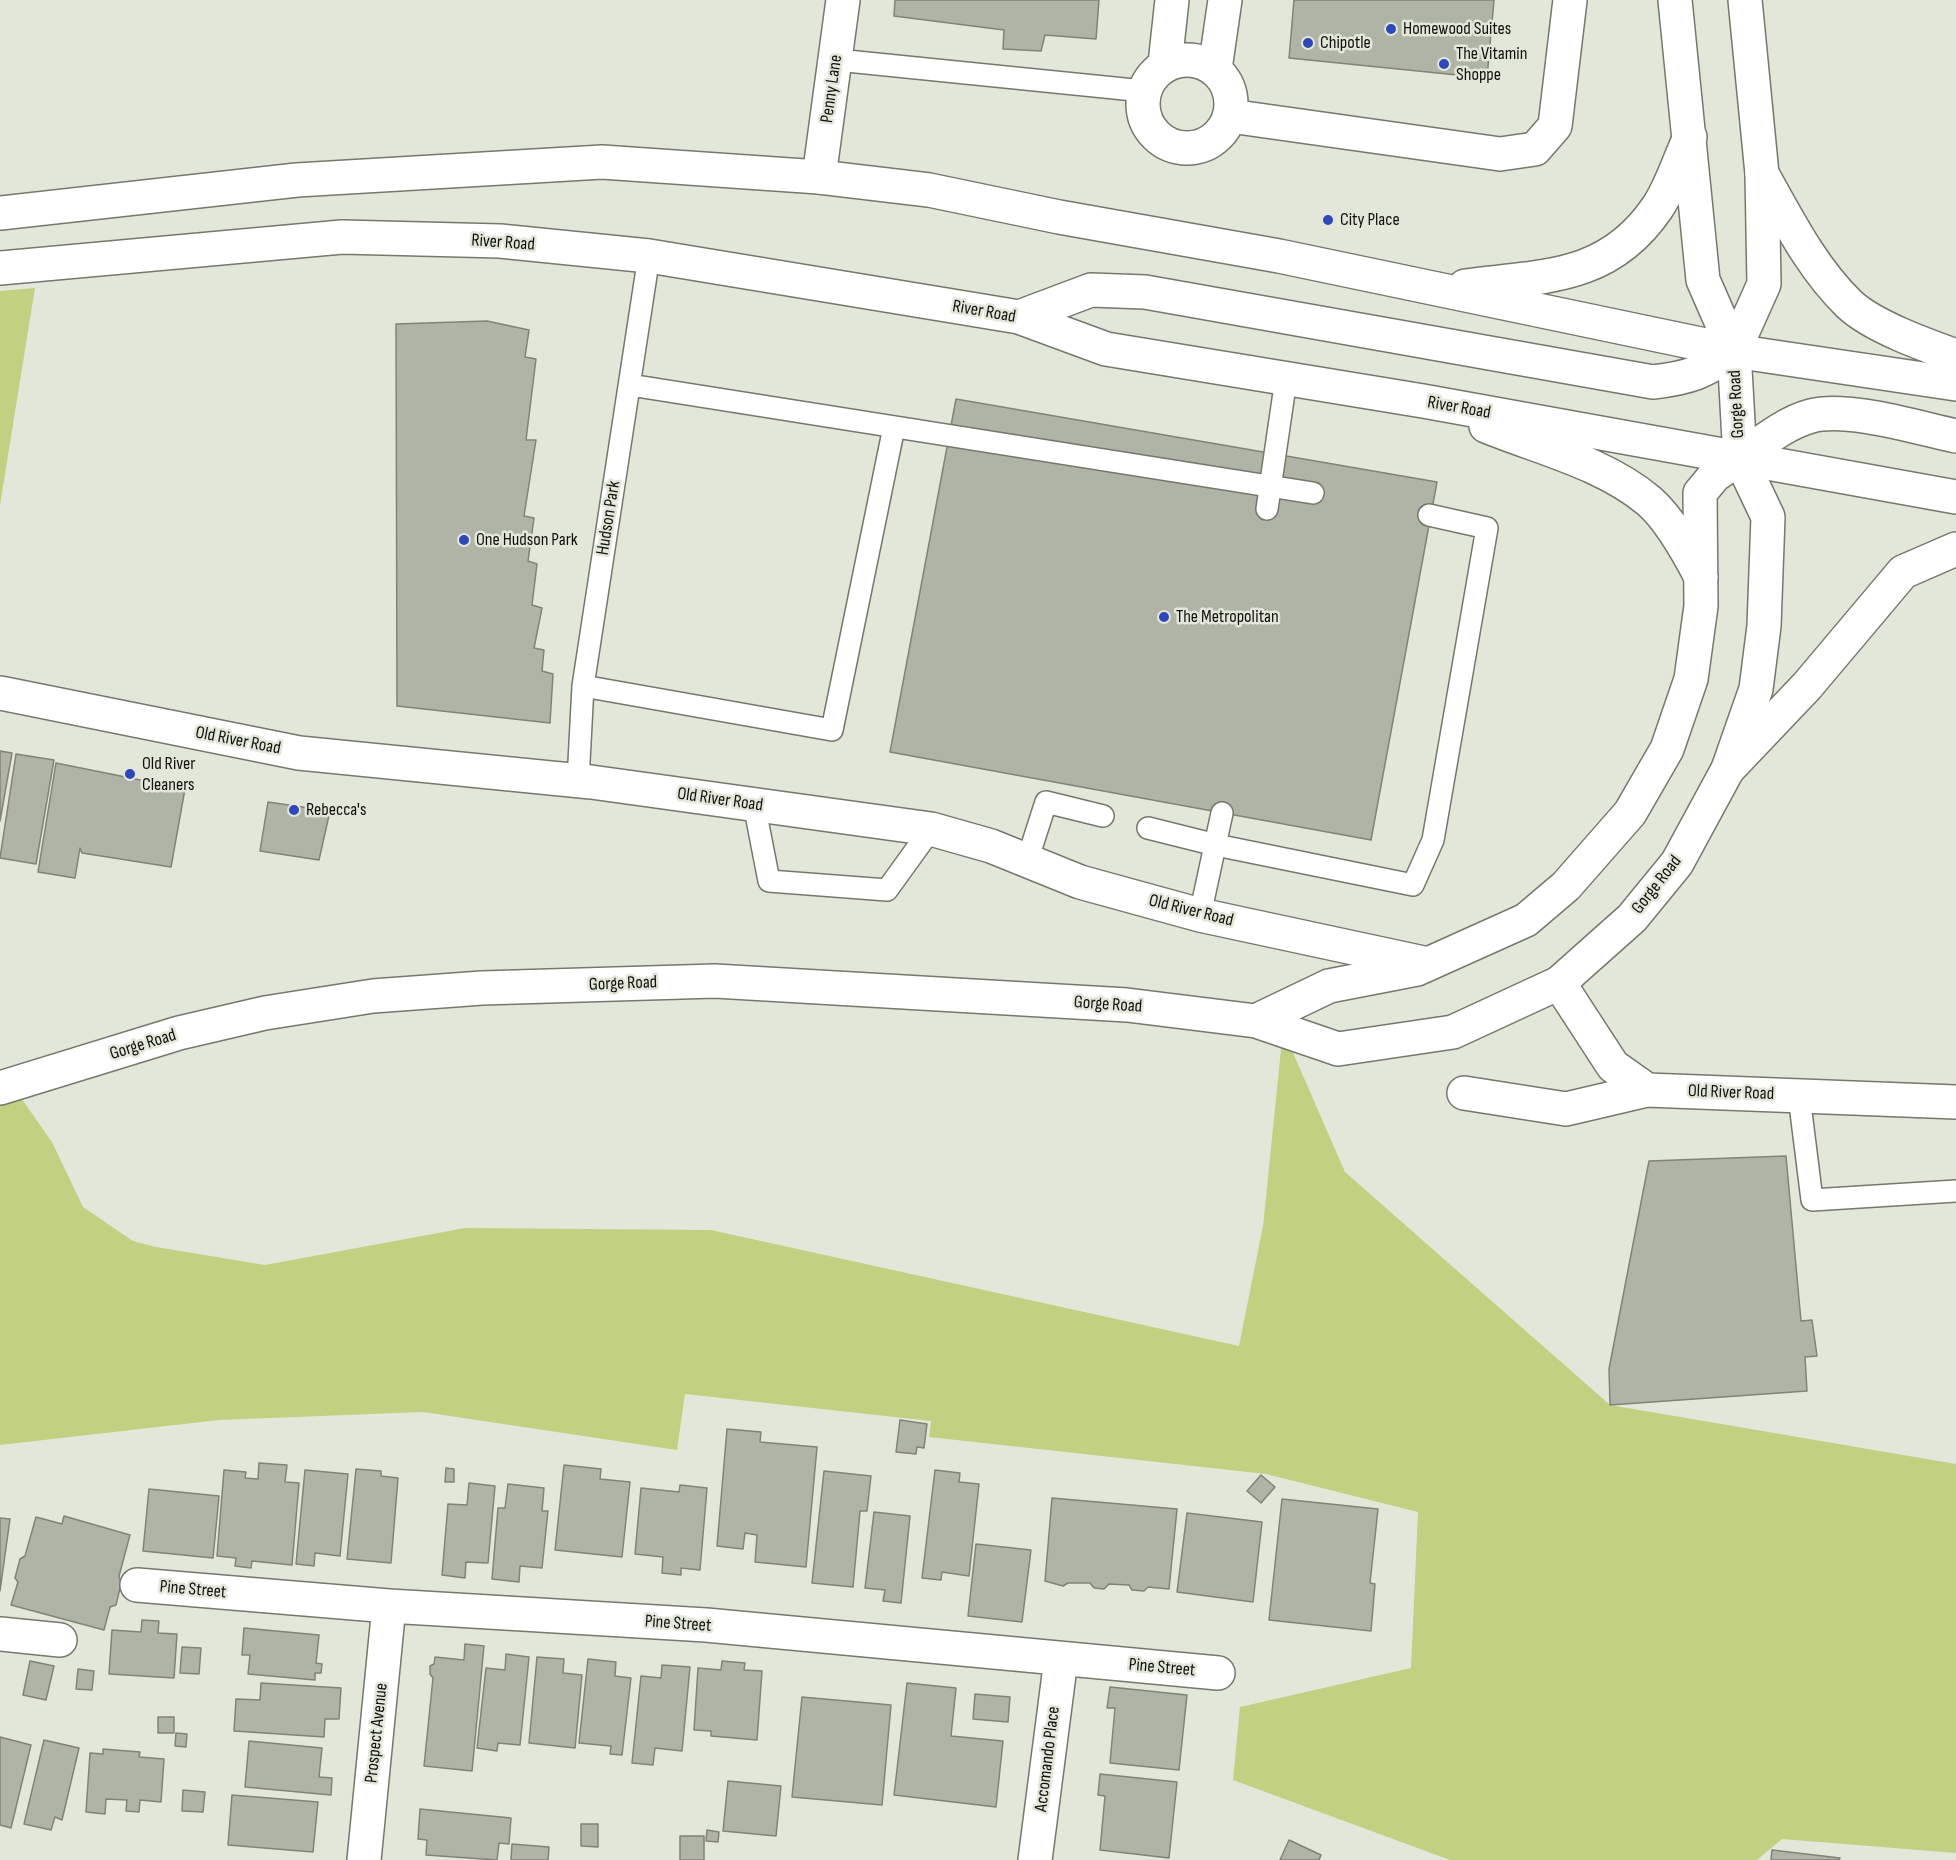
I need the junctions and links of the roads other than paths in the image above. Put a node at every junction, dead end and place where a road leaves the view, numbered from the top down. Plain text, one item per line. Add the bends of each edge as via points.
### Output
1 (843, 0) edge
2 (1172, 0) edge
3 (1225, 0) edge
4 (1570, 0) edge
5 (1675, 0) edge
6 (1745, 0) edge
7 (837, 60) junction
8 (1165, 64) junction
9 (1215, 69) junction
10 (1144, 91) junction
11 (1230, 116) junction
12 (1690, 137) junction
13 (1762, 174) junction
14 (819, 177) junction
15 (0, 213) edge
16 (649, 256) junction
17 (0, 268) edge
18 (1438, 289) junction
19 (1019, 317) junction
20 (1734, 351) junction
21 (1956, 356) edge
22 (1286, 379) junction
23 (1956, 384) edge
24 (630, 385) junction
25 (1423, 401) junction
26 (894, 427) junction
27 (1956, 436) edge
28 (1740, 458) junction
29 (1270, 486) junction
30 (1313, 493) dead end
31 (1956, 497) edge
32 (1267, 509) dead end
33 (1429, 515) dead end
34 (1956, 549) edge
35 (1701, 577) junction
36 (583, 687) junction
37 (0, 693) edge
38 (1728, 769) junction
39 (584, 781) junction
40 (754, 804) junction
41 (1222, 813) dead end
42 (1103, 816) dead end
43 (1148, 828) dead end
44 (931, 829) junction
45 (1216, 845) junction
46 (1027, 861) junction
47 (1200, 915) junction
48 (1428, 964) junction
49 (1559, 984) junction
50 (1256, 1021) junction
51 (0, 1088) edge
52 (1647, 1090) junction
53 (1464, 1092) dead end
54 (1799, 1096) junction
55 (1956, 1102) edge
56 (1956, 1191) edge
57 (136, 1585) dead end
58 (389, 1606) junction
59 (0, 1634) edge
60 (60, 1640) dead end
61 (1061, 1659) junction
62 (1218, 1673) dead end
63 (364, 1860) edge
64 (1035, 1860) edge

1 - 7 main road, Penny Lane
2 - 8 main road
3 - 9 main road
4 - 11 main road via 1555,126 1535,149 1500,154
5 - 12 main road
6 - 13 main road
7 - 10 lane
7 - 14 main road, Penny Lane
8 - 9 main road via 1182,59 1199,61
8 - 10 main road
9 - 11 main road via 1226,82
10 - 11 main road via 1142,109 1147,126 1174,147 1192,149 1208,143 1222,132
12 - 18 main road via 1658,207 1627,245 1582,269
12 - 20 main road via 1703,280
13 - 20 main road via 1764,284
13 - 21 main road via 1803,247 1850,305 1900,335
14 - 15 main road via 602,162 297,180
14 - 18 main road via 929,190
16 - 17 main road, River Road via 500,241 342,237
16 - 19 main road, River Road
16 - 24 lane, Hudson Park
18 - 20 main road
19 - 20 main road via 1091,290 1144,292 1653,381 1681,380 1708,370
19 - 22 main road, River Road via 1106,349
20 - 23 main road
20 - 28 main road, Gorge Road
22 - 25 main road, River Road
22 - 29 lane
24 - 26 lane
24 - 36 lane, Hudson Park
25 - 28 main road, River Road
25 - 35 main road via 1600,470 1650,502 1687,549
26 - 29 lane
26 - 36 lane via 832,730
27 - 28 main road via 1837,412 1806,418
28 - 31 main road, River Road
28 - 35 main road, Gorge Road via 1715,475 1700,493
28 - 38 main road, Gorge Road via 1768,516 1764,626 1756,689
29 - 30 lane
29 - 32 lane
33 - 45 lane via 1487,528 1433,840 1413,885
34 - 38 main road via 1903,572 1807,686
35 - 48 main road, Gorge Road via 1691,679 1666,749 1630,813 1566,886 1526,920
36 - 39 lane, Hudson Park
37 - 39 main road, Old River Road via 299,753
38 - 49 main road, Gorge Road via 1677,863 1632,918
39 - 40 main road, Old River Road
40 - 44 main road, Old River Road
40 - 44 lane via 769,881 887,890
41 - 45 lane
42 - 46 lane via 1046,802
43 - 45 lane
44 - 46 main road, Old River Road via 992,846
45 - 47 lane
46 - 47 main road, Old River Road via 1080,882
47 - 48 main road, Old River Road
48 - 50 main road, Gorge Road via 1329,986
49 - 50 main road, Gorge Road via 1453,1032 1338,1049
49 - 52 main road via 1613,1066
50 - 51 main road, Gorge Road via 1127,1005 715,981 482,988 373,996 265,1012 180,1033
52 - 53 main road, Old River Road via 1566,1109
52 - 54 main road, Old River Road
54 - 55 main road, Old River Road
54 - 56 lane via 1812,1200
57 - 58 main road, Pine Street
58 - 61 main road, Pine Street via 705,1626
58 - 63 main road, Prospect Avenue
59 - 60 main road
61 - 62 main road, Pine Street
61 - 64 main road, Accomando Place

